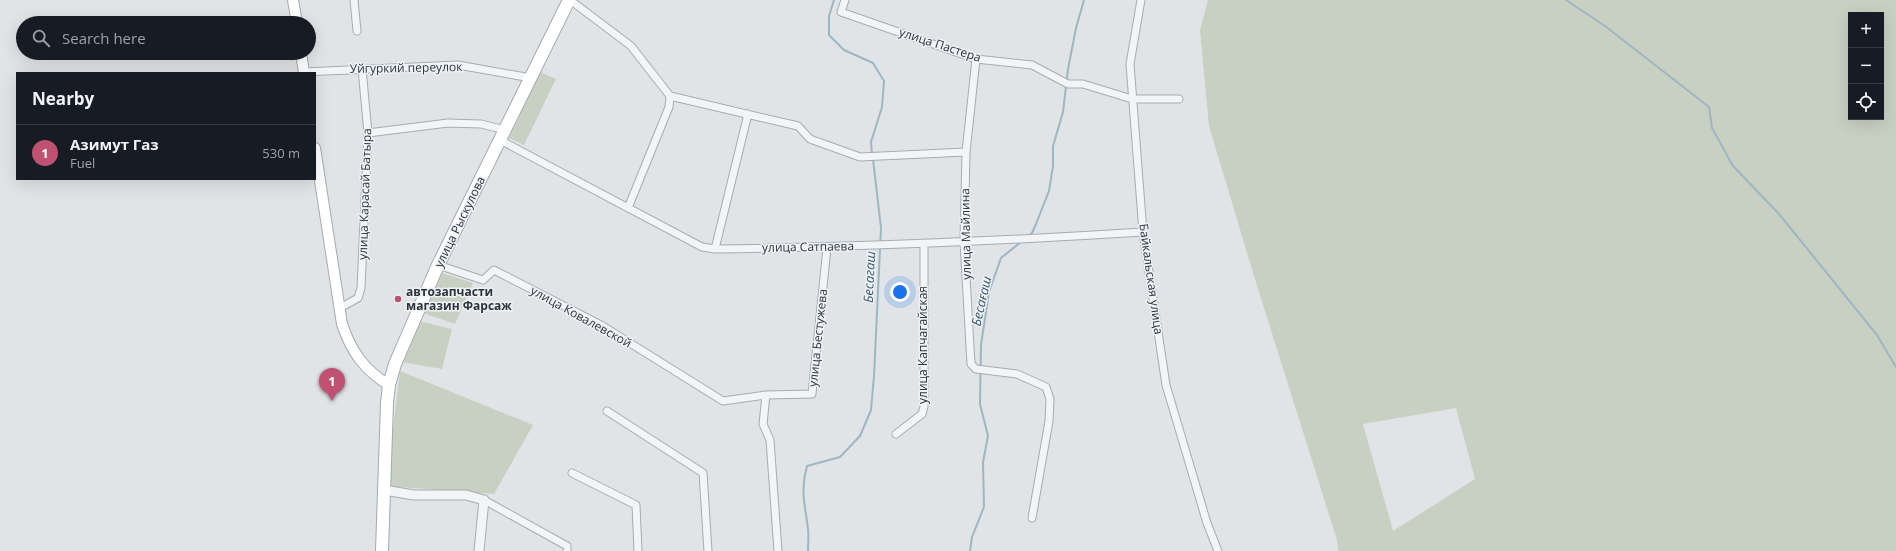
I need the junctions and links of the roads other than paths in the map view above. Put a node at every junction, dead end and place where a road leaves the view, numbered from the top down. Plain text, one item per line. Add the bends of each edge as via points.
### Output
1 (293, 0) edge
2 (354, 0) edge
3 (570, 0) edge
4 (845, 0) edge
5 (1141, 0) edge
6 (296, 16) edge
7 (357, 31) dead end
8 (976, 59) junction
9 (302, 60) edge
10 (362, 69) junction
11 (304, 72) edge
12 (531, 78) junction
13 (670, 96) junction
14 (1132, 99) junction
15 (1179, 99) dead end
16 (748, 114) junction
17 (368, 133) junction
18 (503, 135) junction
19 (966, 152) junction
20 (316, 154) edge
21 (628, 208) junction
22 (1143, 232) junction
23 (964, 242) junction
24 (924, 244) junction
25 (827, 248) junction
26 (715, 249) junction
27 (438, 266) junction
28 (340, 308) junction
29 (389, 384) junction
30 (766, 395) junction
31 (608, 411) dead end
32 (896, 434) dead end
33 (572, 473) dead end
34 (384, 490) junction
35 (484, 500) junction
36 (1032, 518) dead end
37 (382, 551) edge
38 (479, 551) edge
39 (567, 551) edge
40 (638, 551) edge
41 (708, 551) edge
42 (778, 551) edge
43 (1218, 551) edge

1 - 6 main road
2 - 7 street
3 - 12 main road, улица Рыскулова
3 - 13 street via 631,46
4 - 8 street, улица Пастера via 841,12
5 - 14 street, Байкальская улица via 1130,64
8 - 14 street, улица Пастера via 1032,65 1068,84 1083,84
8 - 19 street, улица Майлина
9 - 11 main road
10 - 11 street, Уйгуркий переулок
10 - 12 street, Уйгуркий переулок via 458,65
10 - 17 street, улица Карасай Батыра
12 - 18 main road, улица Рыскулова
13 - 16 street
13 - 21 street via 669,107
14 - 15 street, улица Пастера
14 - 22 street, Байкальская улица
16 - 19 street via 798,126 810,139 860,157
16 - 26 street
17 - 18 street, улица Сатпаева via 448,123 481,124
17 - 28 street, улица Карасай Батыра via 362,288 358,298
18 - 21 street, улица Сатпаева
18 - 27 main road, улица Рыскулова
19 - 23 street, улица Майлина
20 - 28 main road
21 - 26 street, улица Сатпаева via 702,247
22 - 23 street, улица Сатпаева
22 - 43 street, Байкальская улица via 1166,385 1207,523
23 - 24 street, улица Сатпаева
23 - 36 street, улица Майлина via 971,364 976,369 1017,374 1046,387 1050,399 1049,422
24 - 25 street, улица Сатпаева
24 - 32 street, улица Капчагайская via 924,407 922,414
25 - 26 street, улица Сатпаева
25 - 30 street, улица Бестужева via 812,394
27 - 29 main road, улица Рыскулова via 395,364
27 - 30 street, улица Ковалевской via 483,280 494,270 601,325 723,401
28 - 29 main road via 342,324 351,349 377,378
29 - 34 main road, улица Рыскулова
30 - 42 street via 763,424 770,440
31 - 41 street via 703,473
33 - 40 street via 636,505
34 - 35 street via 414,494 466,494
34 - 37 main road, улица Рыскулова
35 - 38 street
35 - 39 street via 567,546

